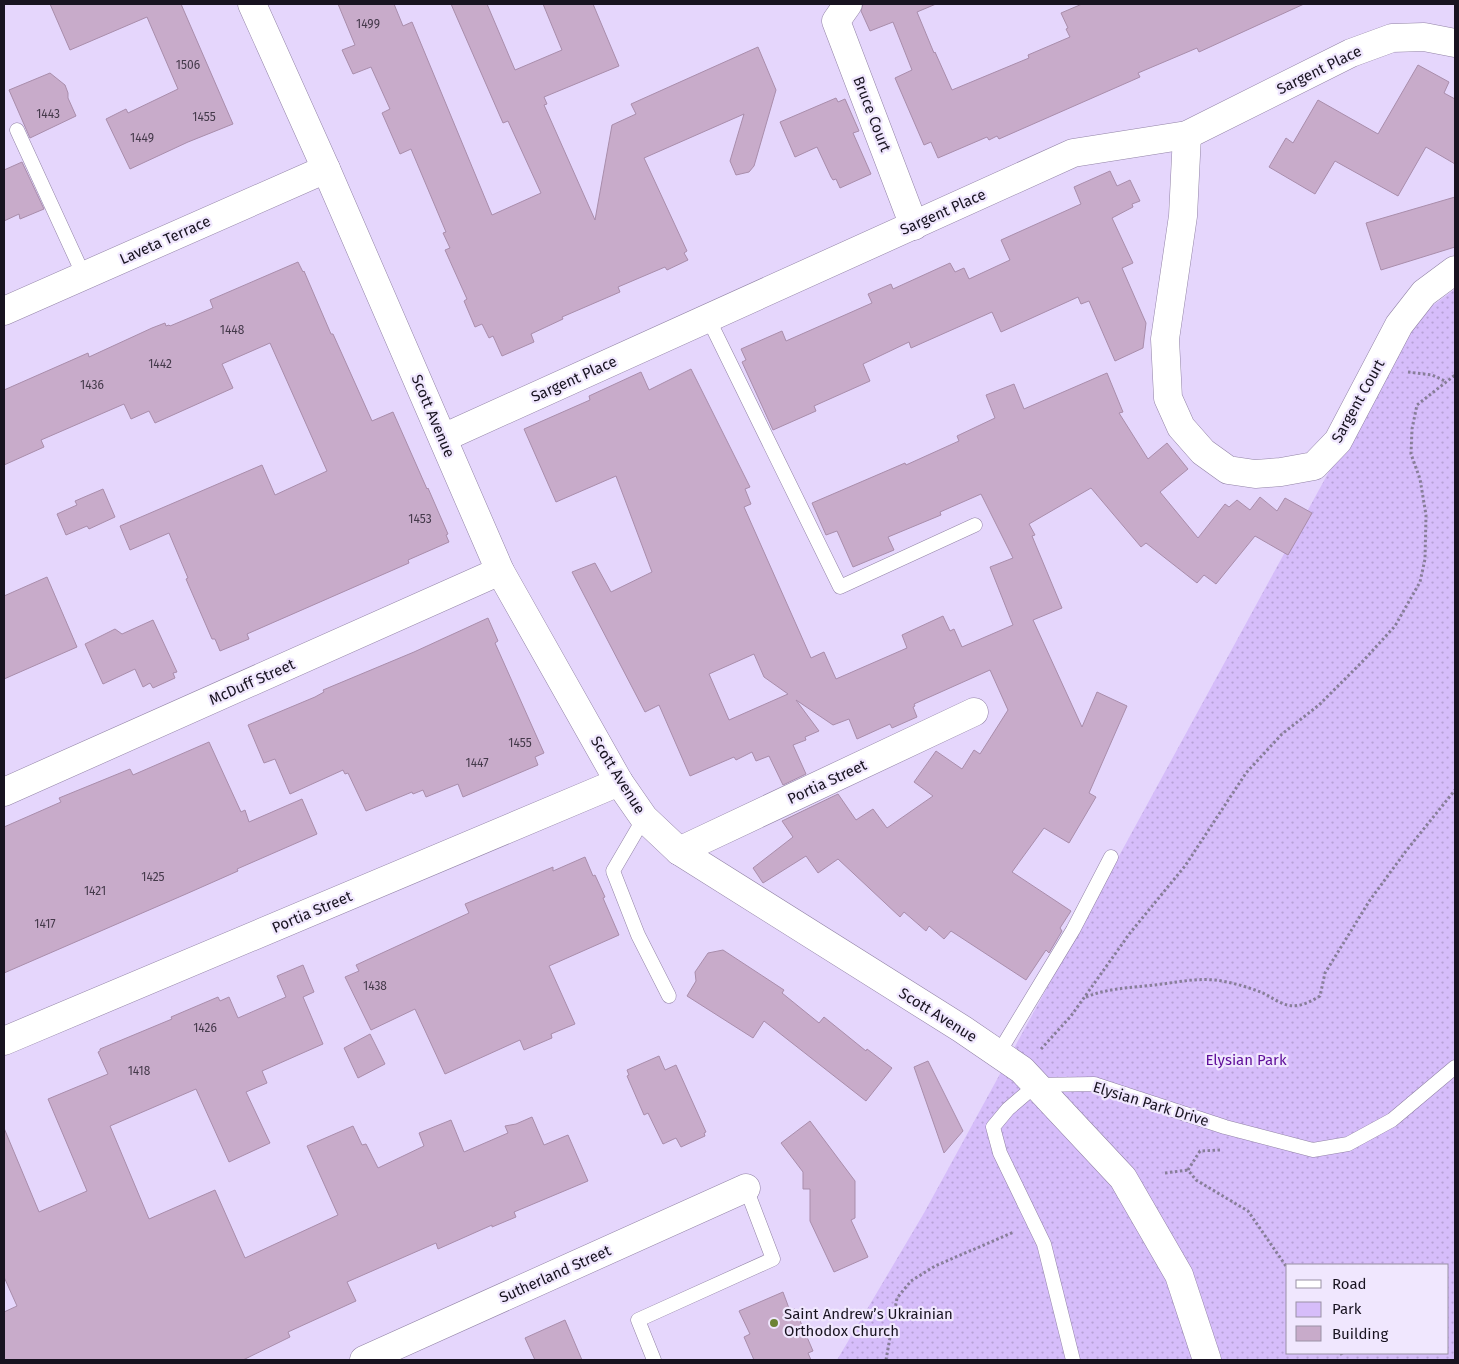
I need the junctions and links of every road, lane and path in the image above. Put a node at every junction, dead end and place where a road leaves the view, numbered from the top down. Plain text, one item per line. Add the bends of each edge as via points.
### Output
1 (252, 4) edge
2 (848, 4) edge
3 (1455, 43) edge
4 (17, 130) dead end
5 (1187, 135) junction
6 (326, 169) junction
7 (914, 226) junction
8 (1455, 270) edge
9 (84, 276) junction
10 (4, 312) edge
11 (708, 318) junction
12 (1374, 374) junction
13 (1455, 375) edge
14 (1446, 381) junction
15 (443, 438) junction
16 (975, 524) dead end
17 (500, 571) junction
18 (974, 712) dead end
19 (620, 782) junction
20 (1455, 790) edge
21 (4, 792) edge
22 (644, 818) junction
23 (679, 852) junction
24 (1111, 856) dead end
25 (669, 996) dead end
26 (1084, 998) junction
27 (4, 1041) edge
28 (998, 1054) junction
29 (1455, 1067) edge
30 (1029, 1077) junction
31 (1247, 1132) junction
32 (1188, 1170) junction
33 (1165, 1173) dead end
34 (746, 1188) joint
35 (1035, 1225) junction
36 (1286, 1266) edge
37 (379, 1357) edge
38 (654, 1360) edge
39 (886, 1360) edge
40 (1073, 1360) edge
41 (1208, 1360) edge

1 - 6 street, Scott Avenue
2 - 7 street, Bruce Court via 836,21
3 - 5 street, Sargent Place via 1424,37 1392,38 1351,53
4 - 9 lane
5 - 7 street, Sargent Place via 1073,153
5 - 12 street, Sargent Court via 1183,216 1165,339 1168,398 1181,426 1203,452 1228,470 1255,474 1314,466 1338,441
6 - 9 street, Laveta Terrace
6 - 15 street, Scott Avenue
7 - 11 street, Sargent Place
8 - 12 street, Sargent Court via 1424,292 1399,325
9 - 10 street, Laveta Terrace
11 - 15 street, Sargent Place
11 - 16 lane via 840,587
12 - 14 path via 1397,370 1432,375
13 - 14 path
14 - 26 path via 1417,405 1412,429 1411,454 1420,479 1426,514 1426,559 1420,582 1395,626 1319,705 1282,734 1246,773 1185,866 1130,933
15 - 17 street, Scott Avenue
17 - 19 street, Scott Avenue
17 - 21 street, McDuff Street
18 - 23 street, Portia Street
19 - 22 street, Scott Avenue
19 - 27 street, Portia Street
20 - 26 path via 1370,900 1326,972 1320,996 1308,1004 1288,1005 1239,984 1187,979 1098,992
22 - 23 street, Scott Avenue
22 - 25 lane via 612,871 638,935
23 - 28 street, Scott Avenue
24 - 28 lane via 1073,930
26 - 30 path
28 - 30 street, Scott Avenue
29 - 31 lane, Elysian Park Drive via 1392,1120 1348,1144 1313,1150
30 - 31 lane, Elysian Park Drive via 1094,1084
30 - 35 lane via 993,1127 1000,1153
30 - 41 street, Scott Avenue via 1123,1178 1179,1276
31 - 32 path via 1234,1150 1200,1151
32 - 33 path
32 - 36 path via 1196,1180 1248,1211
34 - 37 street, Sutherland Street
34 - 38 lane via 773,1259 638,1320
35 - 39 path via 935,1266 910,1281 898,1298
35 - 40 lane via 1044,1244

